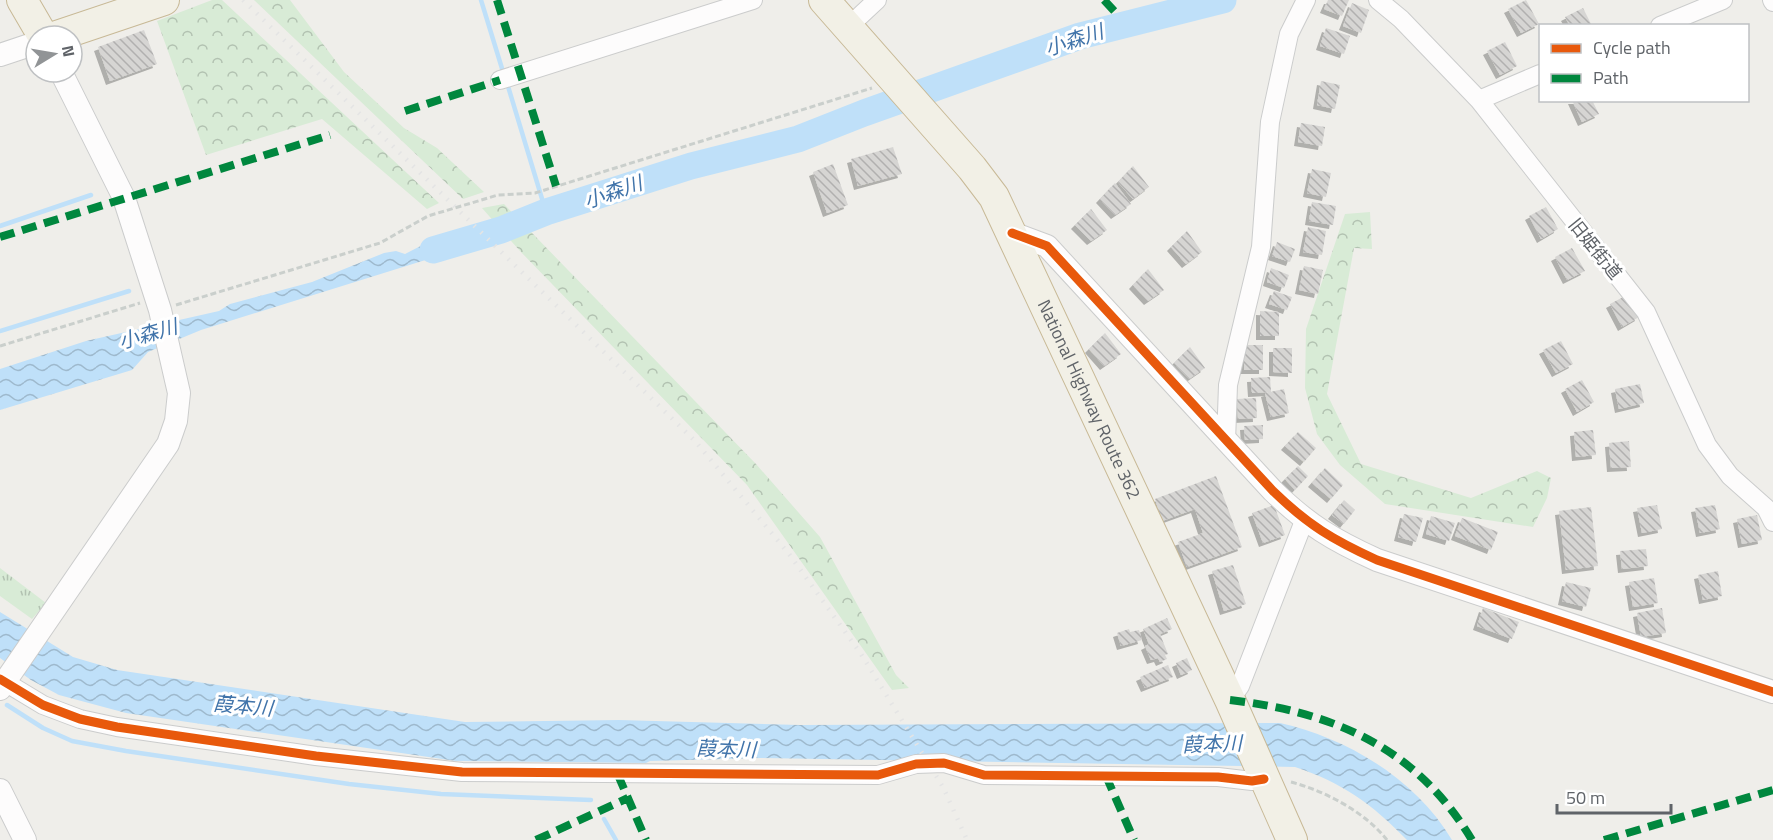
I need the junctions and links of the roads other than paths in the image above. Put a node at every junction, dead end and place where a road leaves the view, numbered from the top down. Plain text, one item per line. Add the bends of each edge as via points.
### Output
1 (22, 0) edge
2 (164, 0) edge
3 (753, 0) edge
4 (824, 0) edge
5 (877, 0) edge
6 (1306, 0) edge
7 (1378, 0) edge
8 (1723, 0) edge
9 (36, 24) edge
10 (1665, 24) edge
11 (84, 27) edge
12 (847, 28) junction
13 (24, 47) edge
14 (0, 55) edge
15 (1539, 74) edge
16 (507, 78) dead end
17 (67, 84) edge
18 (1479, 100) junction
19 (1012, 233) junction
20 (1226, 442) junction
21 (1771, 512) edge
22 (1304, 521) junction
23 (3, 681) edge
24 (1773, 692) edge
25 (1232, 705) junction
26 (1270, 778) junction
27 (3, 801) edge
28 (25, 840) edge
29 (1292, 840) edge

1 - 9 highway
2 - 11 highway
3 - 16 street
4 - 12 highway, National Highway Route 362
5 - 12 street
6 - 20 street via 1289,34 1270,122 1261,247 1228,385
7 - 18 street, 旧姫街道
8 - 10 street
12 - 19 highway, National Highway Route 362 via 888,85 923,111 978,176
13 - 14 street
15 - 18 street
17 - 23 street via 124,198 171,352 179,393 176,421 168,444 42,631
18 - 21 street, 旧姫街道 via 1646,312 1707,445 1730,476
19 - 20 street via 1047,246
19 - 25 highway, National Highway Route 362
20 - 22 street
22 - 24 street via 1336,542 1377,560
22 - 25 street
23 - 26 street via 43,705 117,727 316,756 462,772 878,775 916,764 944,763 984,775 1218,777 1252,781
25 - 26 highway, National Highway Route 362
26 - 29 highway, National Highway Route 362
27 - 28 street

